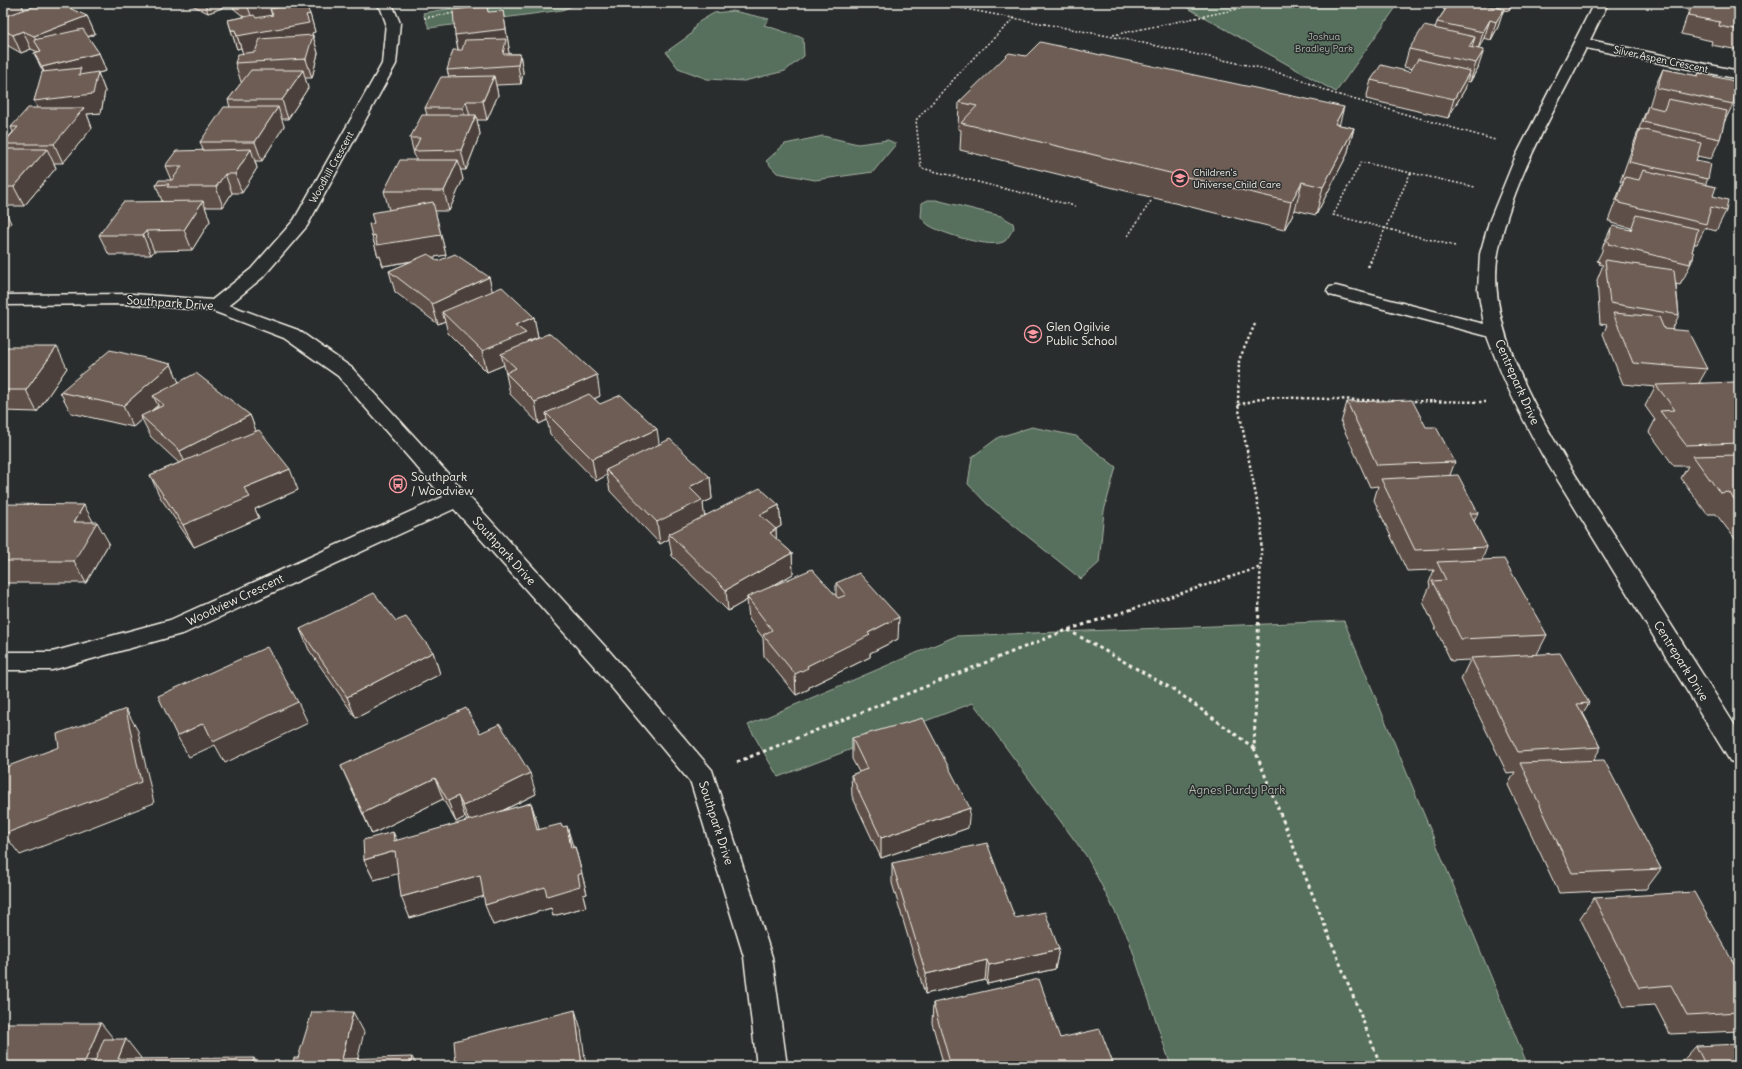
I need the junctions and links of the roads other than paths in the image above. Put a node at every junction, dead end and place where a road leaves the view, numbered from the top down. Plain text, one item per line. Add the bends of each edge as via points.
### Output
1 (382, 3) edge
2 (1601, 3) edge
3 (1583, 43) junction
4 (1739, 75) edge
5 (1336, 291) dead end
6 (3, 300) edge
7 (216, 306) junction
8 (1494, 332) junction
9 (457, 499) junction
10 (3, 661) edge
11 (1739, 754) edge
12 (772, 1066) edge

1 - 7 street, Woodhill Crescent via 387,7 394,23 389,64 301,222 257,273
2 - 3 street, Centrepark Drive
3 - 4 street, Silver Aspen Crescent
3 - 8 street, Centrepark Drive via 1507,193 1488,256 1486,293
5 - 8 street
6 - 7 street, Southpark Drive via 133,299
7 - 9 street, Southpark Drive via 291,334 345,372
8 - 11 street, Centrepark Drive via 1532,421
9 - 10 street, Woodview Crescent via 177,627 52,661
9 - 12 street, Southpark Drive via 602,660 703,778 758,957

